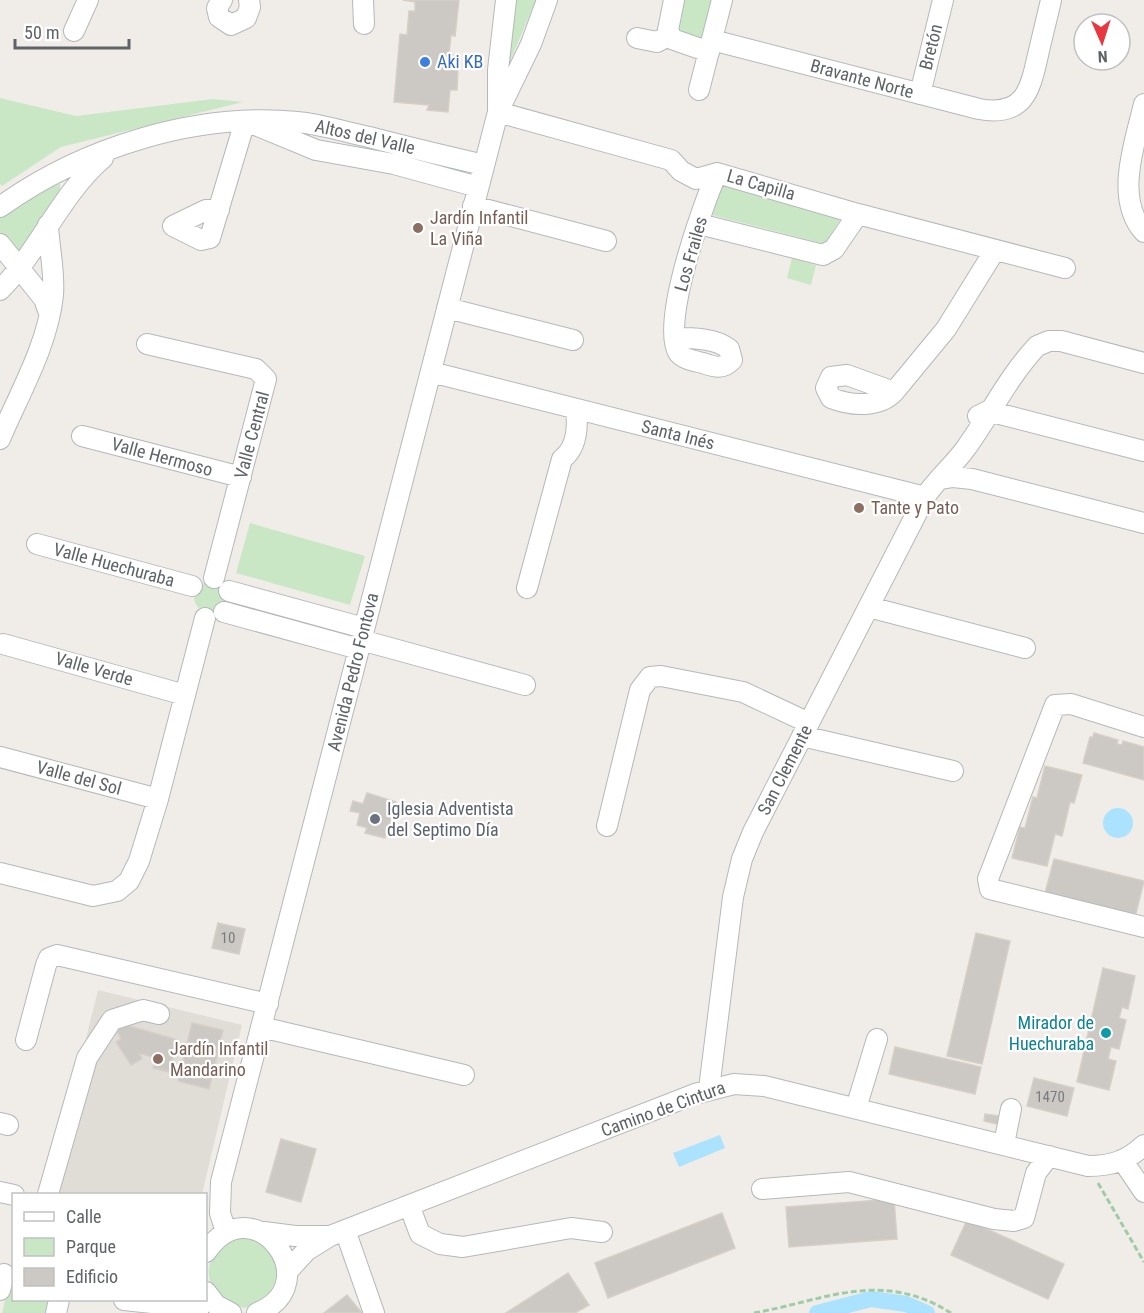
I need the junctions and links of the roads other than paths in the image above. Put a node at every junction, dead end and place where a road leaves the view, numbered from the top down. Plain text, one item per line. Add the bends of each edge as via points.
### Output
1 (88, 0) edge
2 (222, 0) edge
3 (249, 0) edge
4 (363, 0) edge
5 (506, 0) edge
6 (547, 0) edge
7 (674, 0) edge
8 (722, 0) edge
9 (942, 0) edge
10 (1051, 0) edge
11 (364, 24) dead end
12 (74, 31) dead end
13 (670, 35) junction
14 (637, 38) dead end
15 (711, 46) junction
16 (699, 90) dead end
17 (920, 94) junction
18 (1144, 104) edge
19 (498, 112) junction
20 (245, 121) junction
21 (1141, 129) edge
22 (113, 150) junction
23 (452, 158) junction
24 (484, 165) junction
25 (717, 173) junction
26 (446, 179) junction
27 (476, 197) junction
28 (0, 207) edge
29 (219, 210) dead end
30 (858, 214) junction
31 (699, 224) junction
32 (1138, 224) edge
33 (48, 225) junction
34 (606, 241) dead end
35 (0, 244) edge
36 (995, 250) junction
37 (19, 267) junction
38 (1065, 268) dead end
39 (0, 290) edge
40 (447, 308) junction
41 (49, 313) junction
42 (675, 338) dead end
43 (573, 340) dead end
44 (147, 344) dead end
45 (1144, 363) edge
46 (430, 372) junction
47 (894, 392) dead end
48 (576, 409) junction
49 (988, 411) junction
50 (82, 436) dead end
51 (0, 439) edge
52 (1144, 452) edge
53 (241, 477) junction
54 (941, 479) junction
55 (925, 497) junction
56 (1144, 523) edge
57 (37, 544) dead end
58 (222, 585) junction
59 (527, 588) dead end
60 (194, 604) junction
61 (869, 607) junction
62 (224, 612) junction
63 (362, 639) junction
64 (3, 644) dead end
65 (1025, 648) dead end
66 (525, 686) dead end
67 (184, 695) junction
68 (1144, 727) edge
69 (806, 729) junction
70 (0, 757) edge
71 (953, 771) dead end
72 (158, 799) junction
73 (607, 826) dead end
74 (0, 873) edge
75 (1144, 927) edge
76 (268, 1004) junction
77 (159, 1014) dead end
78 (261, 1027) junction
79 (877, 1039) dead end
80 (26, 1040) dead end
81 (464, 1075) dead end
82 (709, 1089) junction
83 (856, 1108) junction
84 (1011, 1108) dead end
85 (1004, 1144) junction
86 (1144, 1145) edge
87 (1049, 1156) junction
88 (1123, 1161) junction
89 (762, 1189) dead end
90 (1144, 1192) edge
91 (48, 1193) edge
92 (409, 1205) junction
93 (261, 1232) junction
94 (602, 1232) dead end
95 (337, 1233) junction
96 (212, 1242) edge
97 (287, 1272) junction
98 (203, 1303) edge
99 (140, 1305) edge
100 (231, 1313) edge
101 (257, 1313) edge
102 (374, 1313) edge

1 - 12 street
2 - 3 street via 217,8 219,17 231,25 246,18
4 - 11 street
5 - 19 street, Avenida Pedro Fontova
6 - 19 street, Avenida Pedro Fontova
7 - 13 street
8 - 15 street
9 - 17 street, Bretón
10 - 17 street, Bravante Norte via 1030,89 1024,99 1012,107 987,111
13 - 14 street via 657,42
13 - 15 street, Bravante Norte via 680,44
15 - 16 street
15 - 17 street, Bravante Norte
18 - 21 street
19 - 24 street, Avenida Pedro Fontova
19 - 25 street, La Capilla via 671,160 696,179
20 - 22 street, Altos del Valle via 181,129
20 - 23 street, Altos del Valle via 312,124
20 - 26 street, Altos del Valle via 316,150 394,164
20 - 29 street
21 - 32 street via 1128,191
22 - 28 street, Altos del Valle via 78,162
22 - 33 street, Altos del Valle via 71,190
23 - 24 street, Altos del Valle
23 - 26 street
24 - 27 street, Avenida Pedro Fontova
25 - 30 street, La Capilla
25 - 31 street, Los Frailes
26 - 27 street, Altos del Valle
27 - 34 street, Altos del Valle
27 - 40 street, Avenida Pedro Fontova
30 - 31 street via 834,249 823,255
30 - 36 street, La Capilla
31 - 42 street, Los Frailes via 681,281
33 - 37 street, Altos del Valle
33 - 41 street via 53,281
35 - 37 street
36 - 38 street, La Capilla
36 - 47 street via 946,329
37 - 39 street, Altos del Valle
37 - 41 street via 44,299
40 - 43 street
40 - 46 street, Avenida Pedro Fontova
41 - 51 street via 43,338
44 - 53 street, Valle Central via 265,374 266,384
45 - 49 street via 1061,341 1043,342
46 - 48 street, Santa Inés
46 - 63 street, Avenida Pedro Fontova
48 - 55 street, Santa Inés
48 - 59 street via 562,434 562,459
49 - 52 street
49 - 54 street via 974,420 954,445
50 - 53 street, Valle Hermoso
53 - 58 street, Valle Central
54 - 55 street, San Clemente
54 - 56 street via 972,479
55 - 61 street, San Clemente
57 - 60 street, Valle Huechuraba
58 - 60 street via 202,579
58 - 62 street via 230,602
58 - 63 street
60 - 62 street via 215,618
60 - 67 street
61 - 65 street
61 - 69 street, San Clemente
62 - 63 street
63 - 66 street
63 - 76 street, Avenida Pedro Fontova
64 - 67 street, Valle Verde
67 - 72 street
68 - 75 street via 1071,704 1055,705 988,879 990,889
69 - 71 street
69 - 73 street via 743,692 650,677 640,690
69 - 82 street, San Clemente via 753,832 737,878
70 - 72 street, Valle del Sol
72 - 74 street via 136,869 117,891 103,896 84,895
76 - 78 street, Avenida Pedro Fontova
76 - 80 street via 57,955 49,958 46,965
77 - 91 street via 143,1010 112,1020 87,1058
78 - 81 street
78 - 96 street, Avenida Pedro Fontova via 219,1193 220,1213
79 - 83 street
82 - 83 street, Camino de Cintura via 749,1084
82 - 92 street, Camino de Cintura
83 - 85 street, Camino de Cintura
84 - 85 street
85 - 87 street, Camino de Cintura
86 - 88 street, Camino de Cintura
87 - 88 street, Camino de Cintura via 1088,1166
87 - 89 street via 1036,1173 1023,1218 1014,1221 849,1182
88 - 90 street
92 - 94 street via 420,1234 440,1244 463,1246 571,1228
92 - 95 street, Camino de Cintura
93 - 95 street, Camino de Cintura via 295,1236
93 - 96 street, Camino de Cintura via 243,1228
93 - 97 street via 283,1253
95 - 97 street, Camino de Cintura via 306,1251
95 - 102 street
97 - 101 street via 281,1295
98 - 99 street
98 - 100 street

